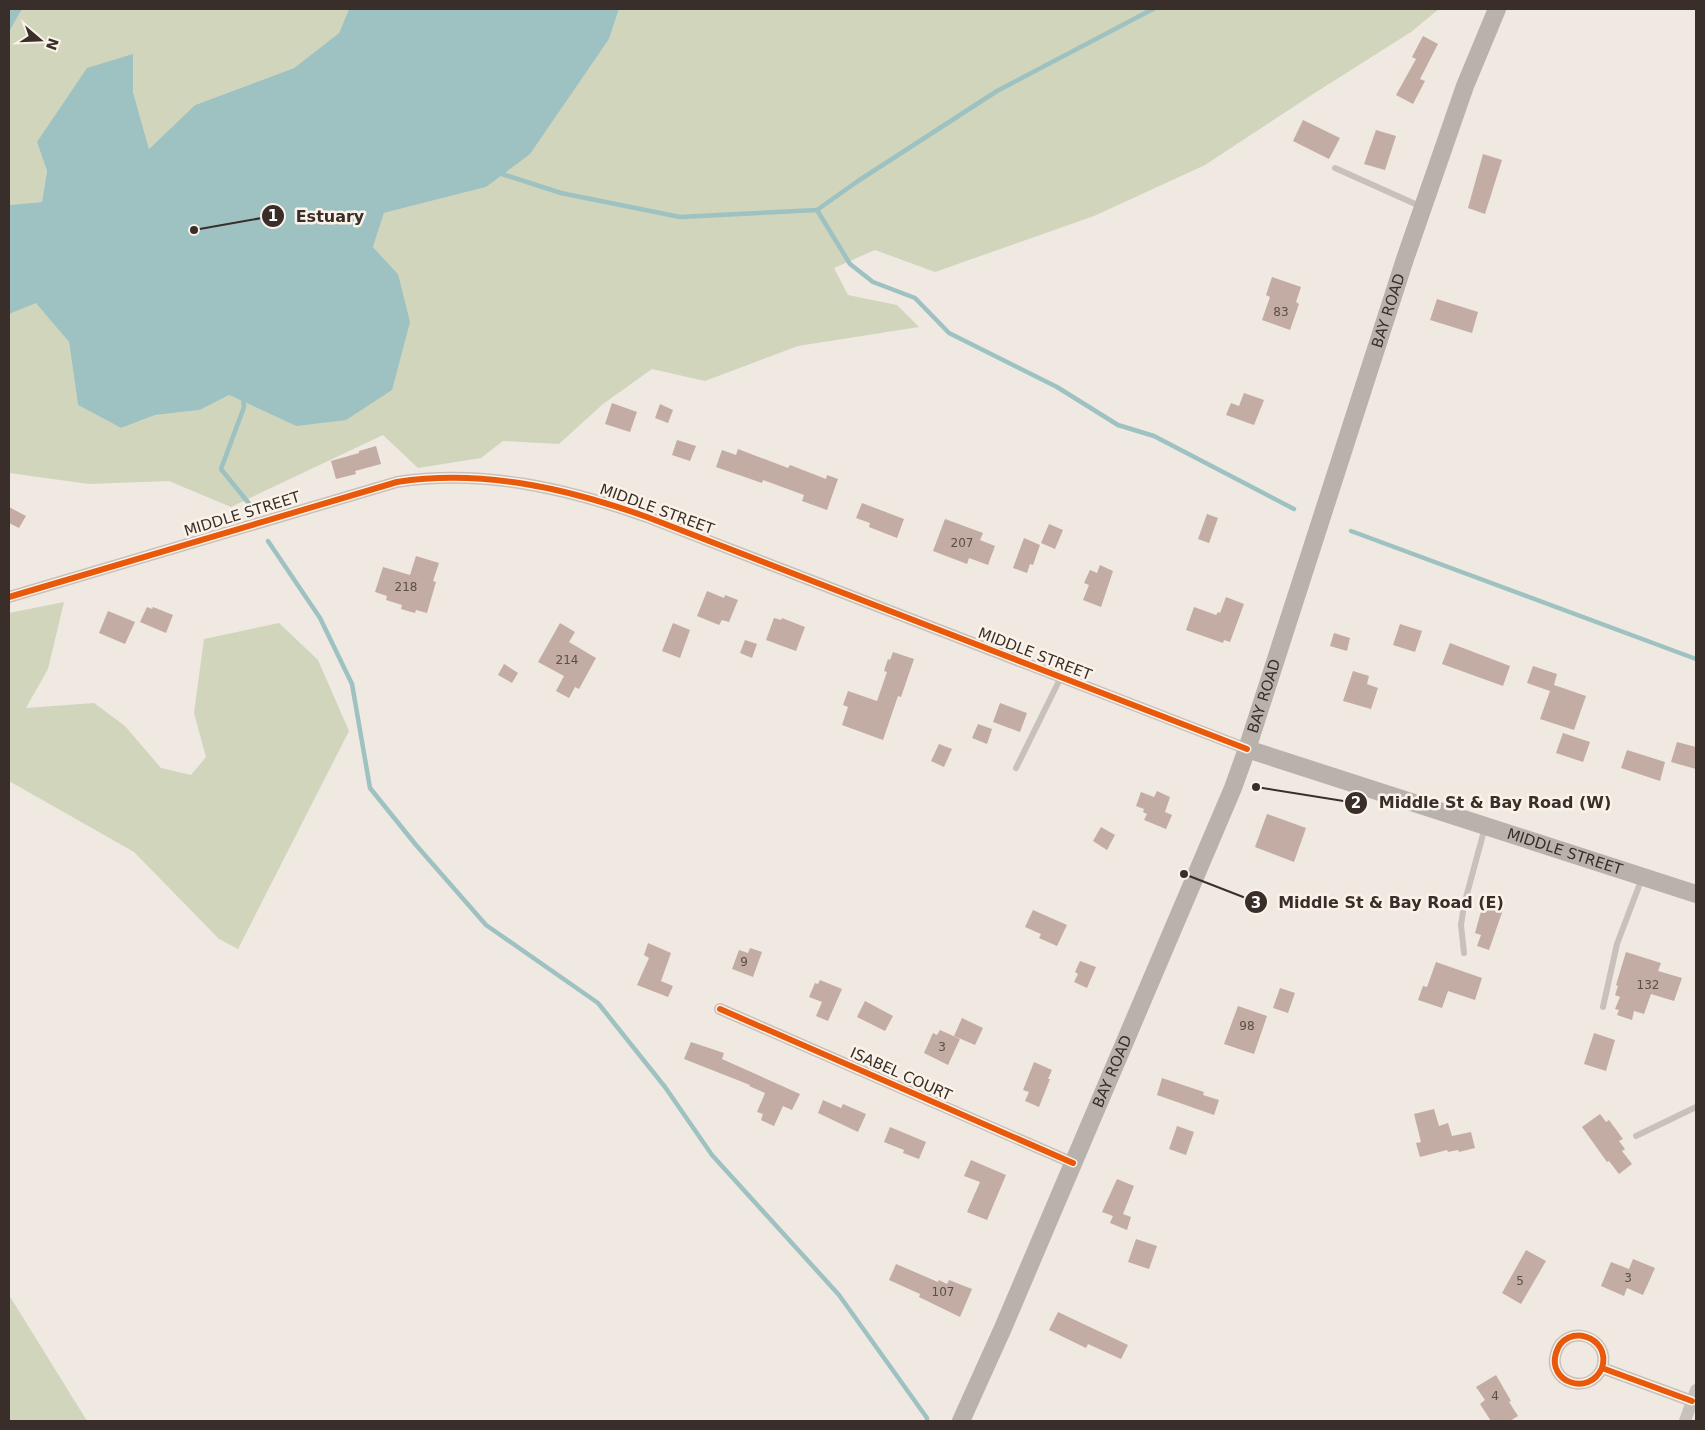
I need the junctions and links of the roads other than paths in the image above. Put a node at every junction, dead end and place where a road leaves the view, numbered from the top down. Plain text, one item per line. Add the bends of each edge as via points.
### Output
1 (1497, 9) edge
2 (1335, 168) dead end
3 (1423, 207) junction
4 (9, 597) edge
5 (1061, 677) junction
6 (1247, 749) junction
7 (1016, 768) dead end
8 (1486, 826) junction
9 (1642, 876) junction
10 (1696, 894) edge
11 (1464, 952) dead end
12 (1602, 1007) dead end
13 (720, 1008) dead end
14 (1696, 1107) edge
15 (1636, 1136) dead end
16 (1073, 1163) junction
17 (1602, 1368) dead end
18 (1694, 1395) edge
19 (961, 1421) edge
20 (1685, 1421) edge

1 - 3 main road, BAY ROAD via 1476,56
2 - 3 lane
3 - 6 main road, BAY ROAD
4 - 5 street, MIDDLE STREET via 375,488 414,480 465,477 548,487 624,509
5 - 6 street, MIDDLE STREET
5 - 7 lane
6 - 8 main road, MIDDLE STREET
6 - 16 main road, BAY ROAD
8 - 9 main road, MIDDLE STREET
8 - 11 lane via 1464,905 1461,925
9 - 10 main road, MIDDLE STREET
9 - 12 lane via 1617,944
13 - 16 street, ISABEL COURT
14 - 15 lane
16 - 19 main road, BAY ROAD
17 - 18 street
18 - 20 street

